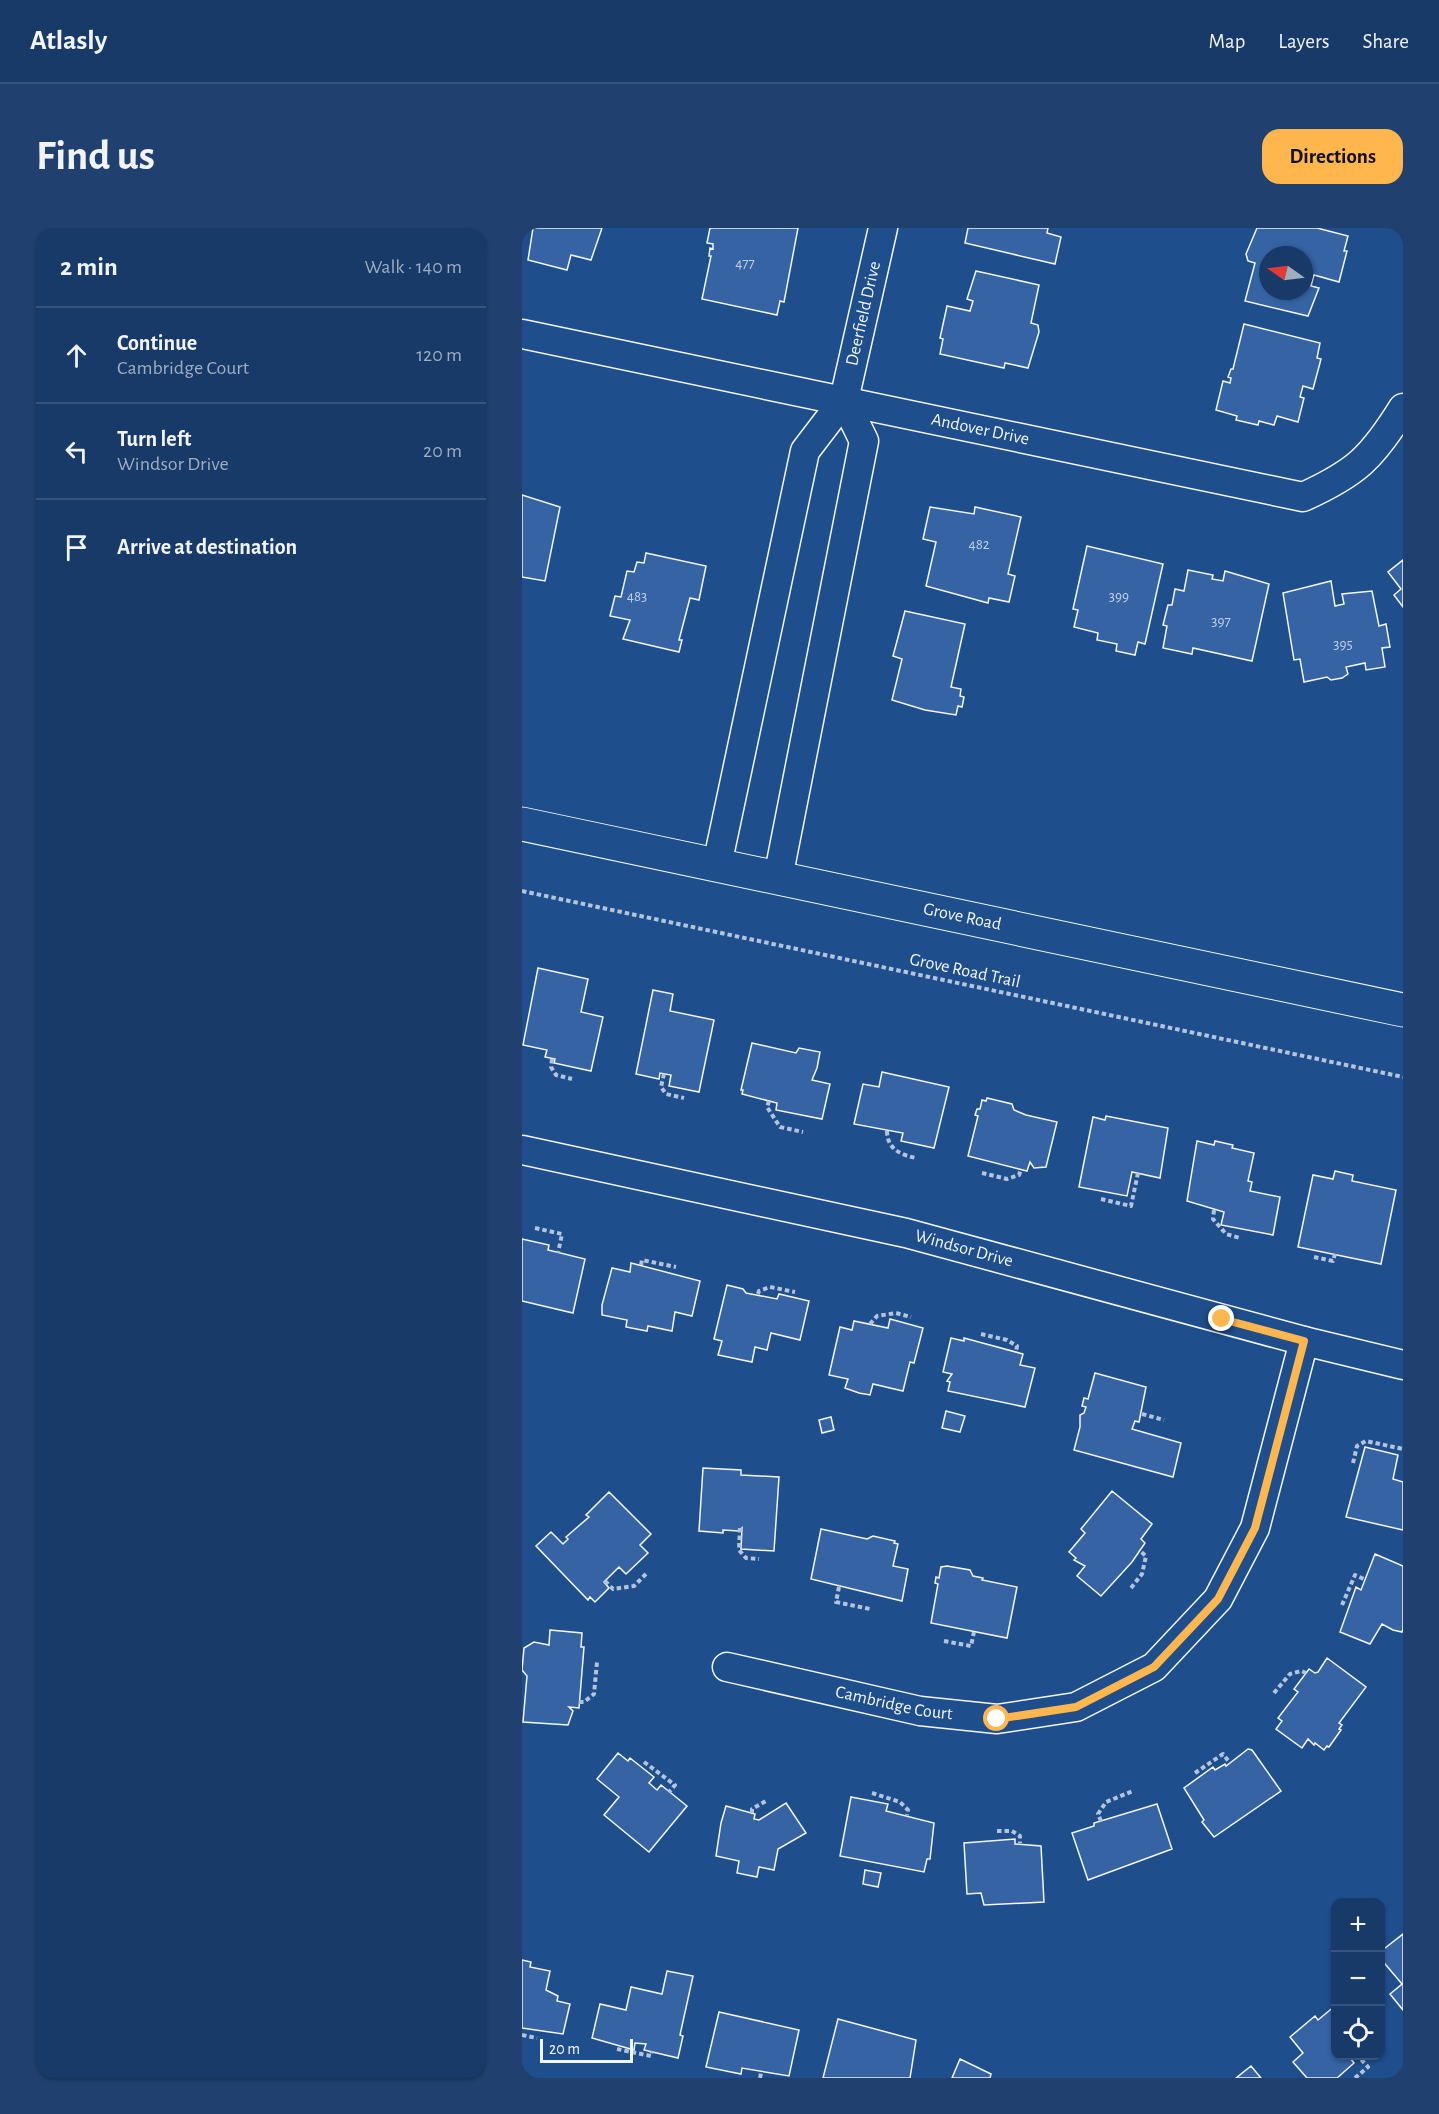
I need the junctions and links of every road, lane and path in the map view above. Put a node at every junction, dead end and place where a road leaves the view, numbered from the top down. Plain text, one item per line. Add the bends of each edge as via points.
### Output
1 (883, 228) edge
2 (522, 334) edge
3 (844, 400) junction
4 (1403, 408) edge
5 (522, 824) edge
6 (717, 865) junction
7 (778, 878) junction
8 (522, 891) edge
9 (1403, 1010) edge
10 (552, 1059) dead end
11 (664, 1074) dead end
12 (1403, 1077) edge
13 (572, 1079) dead end
14 (684, 1098) dead end
15 (769, 1101) dead end
16 (887, 1131) dead end
17 (802, 1132) dead end
18 (522, 1150) edge
19 (916, 1158) dead end
20 (1021, 1169) dead end
21 (982, 1173) dead end
22 (1138, 1173) dead end
23 (1101, 1199) dead end
24 (1214, 1210) dead end
25 (536, 1228) dead end
26 (1240, 1238) dead end
27 (558, 1253) dead end
28 (1335, 1254) dead end
29 (1314, 1257) dead end
30 (641, 1265) dead end
31 (676, 1267) dead end
32 (795, 1292) dead end
33 (758, 1294) dead end
34 (911, 1317) dead end
35 (870, 1324) dead end
36 (981, 1334) dead end
37 (1304, 1341) junction
38 (1016, 1352) dead end
39 (1403, 1365) edge
40 (1142, 1414) dead end
41 (1164, 1420) dead end
42 (1403, 1449) edge
43 (1353, 1463) dead end
44 (740, 1528) dead end
45 (1139, 1550) dead end
46 (759, 1559) dead end
47 (646, 1574) dead end
48 (1365, 1580) dead end
49 (605, 1581) dead end
50 (839, 1587) dead end
51 (1131, 1588) dead end
52 (1342, 1605) dead end
53 (870, 1609) dead end
54 (974, 1632) dead end
55 (944, 1641) dead end
56 (597, 1662) dead end
57 (727, 1667) dead end
58 (1306, 1673) dead end
59 (1274, 1693) dead end
60 (579, 1702) dead end
61 (644, 1762) dead end
62 (1230, 1763) dead end
63 (1195, 1773) dead end
64 (1133, 1791) dead end
65 (669, 1792) dead end
66 (872, 1793) dead end
67 (766, 1800) dead end
68 (752, 1813) dead end
69 (907, 1815) dead end
70 (1101, 1821) dead end
71 (997, 1831) dead end
72 (1020, 1844) dead end
73 (522, 2036) edge
74 (537, 2038) dead end
75 (617, 2049) dead end
76 (652, 2051) dead end
77 (1362, 2060) edge
78 (1355, 2078) edge

1 - 3 street, Deerfield Drive
2 - 3 street, Andover Drive
3 - 4 street, Andover Drive via 1303,497 1352,472 1383,440
3 - 6 street via 805,451
3 - 7 street via 864,441
5 - 6 street, Grove Road
6 - 7 street, Grove Road
7 - 9 street, Grove Road
8 - 12 path, Grove Road Trail
10 - 13 path via 556,1075
11 - 14 path via 662,1087 666,1094
15 - 17 path via 767,1107 780,1127
16 - 19 path via 893,1149
18 - 37 street, Windsor Drive via 906,1233
20 - 21 path via 1019,1175 1007,1179
22 - 23 path via 1131,1206
24 - 26 path via 1213,1219 1226,1234
25 - 27 path via 562,1234
28 - 29 path via 1333,1261
30 - 31 path via 642,1260
32 - 33 path via 770,1287
34 - 35 path via 877,1316
36 - 38 path via 1007,1340 1017,1346
37 - 39 street, Windsor Drive
37 - 57 street, Cambridge Court via 1255,1528 1218,1599 1154,1667 1076,1707 997,1719 920,1711
40 - 41 path
42 - 43 path via 1366,1441 1358,1446
44 - 46 path via 739,1550 746,1558
45 - 51 path via 1146,1556 1142,1574
47 - 49 path via 634,1586 613,1589
48 - 52 path via 1356,1575
50 - 53 path via 836,1602
54 - 55 path via 971,1646
56 - 60 path via 594,1694
58 - 59 path via 1290,1674
61 - 65 path via 675,1785
62 - 63 path via 1223,1754
64 - 70 path via 1106,1802 1098,1814
66 - 69 path via 900,1802 908,1810
67 - 68 path
71 - 72 path via 1012,1831 1020,1836
73 - 74 path
75 - 76 path via 651,2056
77 - 78 path via 1368,2067

